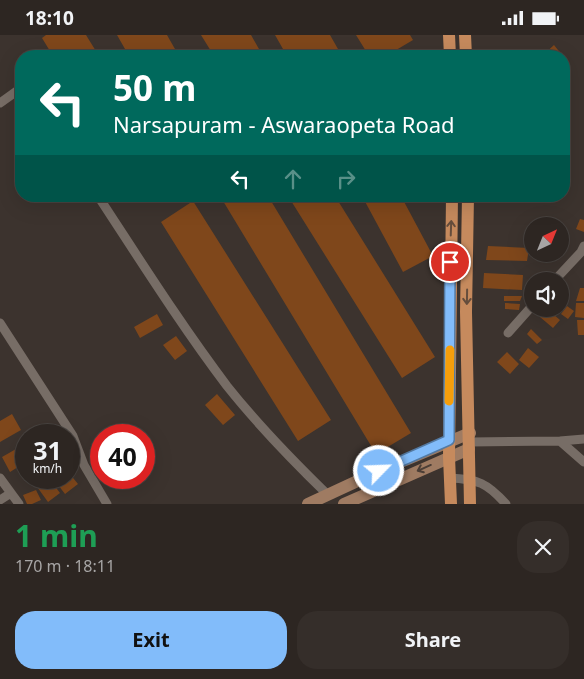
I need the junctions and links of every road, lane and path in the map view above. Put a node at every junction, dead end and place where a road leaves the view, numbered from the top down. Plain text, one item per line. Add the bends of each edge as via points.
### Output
1 (450, 35) edge
2 (465, 35) edge
3 (450, 50) edge
4 (466, 50) edge
5 (15, 92) edge
6 (0, 103) edge
7 (102, 202) edge
8 (452, 202) edge
9 (468, 202) edge
10 (584, 246) edge
11 (562, 272) edge
12 (524, 315) edge
13 (0, 323) edge
14 (508, 333) dead end
15 (584, 439) edge
16 (449, 440) junction
17 (470, 441) junction
18 (560, 441) junction
19 (449, 457) junction
20 (584, 462) edge
21 (0, 478) edge
22 (449, 478) junction
23 (468, 478) junction
24 (11, 493) junction
25 (328, 495) junction
26 (0, 500) edge
27 (19, 504) edge
28 (107, 504) edge
29 (308, 504) edge
30 (344, 504) edge
31 (450, 504) edge
32 (470, 504) edge
33 (506, 504) edge

1 - 3 main road
2 - 4 main road
5 - 6 street
7 - 25 street via 228,386 290,459
16 -> 8 main road
9 -> 17 main road via 466,311
10 - 11 street
12 - 14 street
13 - 28 street via 74,436 84,465
15 - 18 street
16 - 17 street
16 - 19 main road
16 - 25 street
17 - 18 street
17 - 19 street
17 - 23 main road
18 - 20 street
19 - 22 main road
19 -> 30 street
21 - 24 street
22 - 23 street
22 - 31 main road
23 - 32 main road
23 - 33 street via 492,489
24 - 26 street
24 - 27 street
25 - 29 street

